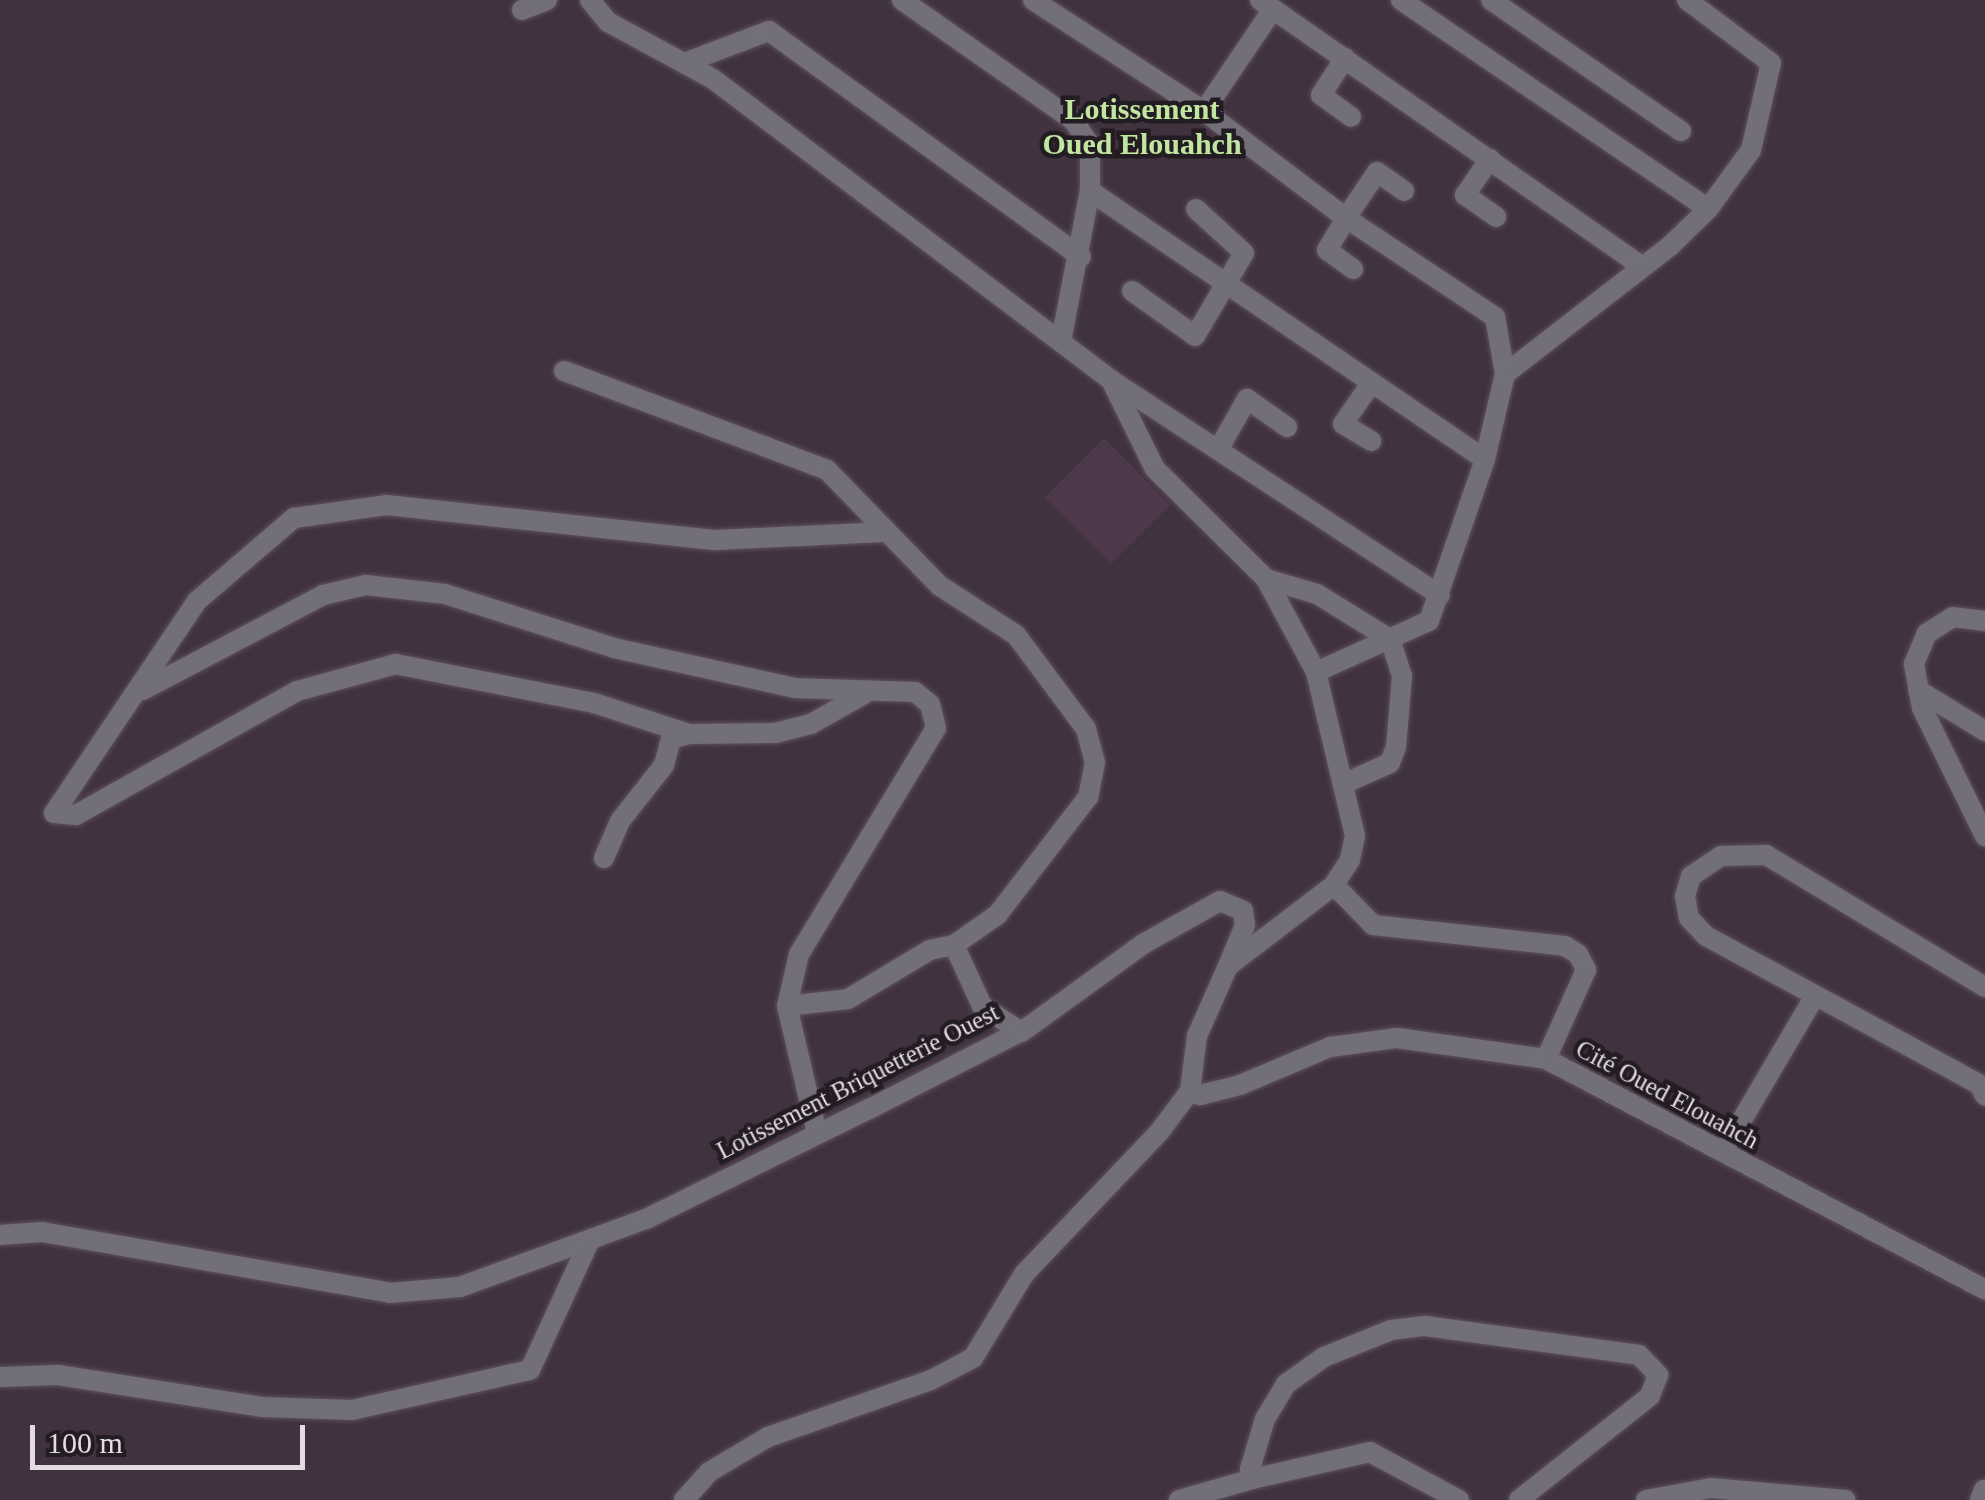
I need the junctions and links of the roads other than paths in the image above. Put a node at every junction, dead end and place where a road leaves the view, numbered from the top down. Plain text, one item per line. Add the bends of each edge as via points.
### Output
1 (547, 0) edge
2 (590, 0) edge
3 (902, 0) edge
4 (1033, 0) edge
5 (1401, 0) edge
6 (1491, 0) edge
7 (1687, 0) edge
8 (1267, 4) edge
9 (1056, 7) edge
10 (522, 10) dead end
11 (1344, 58) junction
12 (684, 63) junction
13 (1204, 111) junction
14 (1351, 116) dead end
15 (1682, 130) dead end
16 (1490, 159) junction
17 (1090, 191) junction
18 (1404, 191) dead end
19 (1196, 209) dead end
20 (1708, 209) junction
21 (1496, 217) dead end
22 (1346, 218) junction
23 (1081, 257) junction
24 (1642, 266) junction
25 (1353, 269) dead end
26 (1224, 288) junction
27 (1132, 290) dead end
28 (1061, 342) junction
29 (564, 372) dead end
30 (1505, 374) junction
31 (1111, 380) junction
32 (1370, 385) junction
33 (1288, 427) dead end
34 (1371, 441) dead end
35 (1218, 450) junction
36 (1486, 459) junction
37 (883, 532) junction
38 (1266, 580) junction
39 (1440, 595) junction
40 (1985, 621) edge
41 (1390, 639) junction
42 (1319, 681) junction
43 (1918, 690) junction
44 (142, 691) junction
45 (864, 694) junction
46 (1985, 731) edge
47 (688, 734) junction
48 (1343, 784) junction
49 (1985, 836) edge
50 (604, 858) dead end
51 (1334, 884) junction
52 (954, 945) junction
53 (1228, 966) junction
54 (1985, 988) edge
55 (1813, 999) junction
56 (787, 1006) junction
57 (1021, 1032) junction
58 (1546, 1059) junction
59 (1190, 1091) junction
60 (1985, 1096) edge
61 (817, 1133) junction
62 (1723, 1152) junction
63 (0, 1236) edge
64 (590, 1242) junction
65 (1985, 1289) edge
66 (0, 1377) edge
67 (1252, 1479) junction
68 (1984, 1490) edge
69 (684, 1500) edge
70 (1179, 1500) edge
71 (1458, 1500) edge
72 (1519, 1500) edge
73 (1646, 1500) edge
74 (1845, 1500) edge
75 (1980, 1500) edge

1 - 10 street
2 - 12 street via 608,22
3 - 17 street via 1073,120 1090,146
4 - 9 street
5 - 20 street
6 - 15 street
7 - 20 street via 1771,63 1751,150
8 - 11 street
8 - 13 street
9 - 13 street
11 - 14 street via 1321,94
11 - 16 street
12 - 23 street via 769,31
12 - 28 street
13 - 22 street
16 - 21 street via 1464,195
16 - 24 street
17 - 23 street
17 - 26 street
18 - 22 street via 1377,172
19 - 26 street via 1244,253
20 - 24 street
22 - 25 street via 1327,250
22 - 30 street via 1495,317
23 - 28 street
24 - 30 street
26 - 27 street via 1195,336
26 - 32 street
28 - 31 street
29 - 37 street via 827,470
30 - 36 street
31 - 35 street
31 - 38 street via 1156,469
32 - 34 street via 1344,424
32 - 36 street
33 - 35 street via 1247,399
35 - 39 street
36 - 39 street
37 - 44 street via 716,540 386,505 294,518 198,600
37 - 52 street via 940,586 1016,635 1086,729 1095,762 1088,798 997,915
38 - 41 street via 1317,594
38 - 42 street
39 - 41 street via 1429,620
40 - 43 street via 1953,617 1927,634 1914,664
41 - 42 street
41 - 48 street via 1402,676 1396,747 1390,763
42 - 48 street
43 - 46 street
43 - 49 street
44 - 45 street via 323,595 366,585 445,594 614,648 776,684
44 - 47 street via 54,813 76,815 297,691 396,664 594,703
45 - 47 street via 812,724 776,732
45 - 56 street via 915,692 930,704 936,728 799,954
47 - 50 street via 671,740 664,765 620,820
48 - 51 street via 1355,836 1350,860
51 - 53 street
51 - 58 street via 1385,928 1565,946 1578,954 1586,970
52 - 56 street via 930,950 848,999
52 - 57 street via 982,1006
53 - 57 street, Lotissement Briquetterie Ouest via 1245,925 1243,912 1220,901 1144,944
53 - 59 street via 1197,1036
54 - 55 street via 1766,855 1705,863 1688,886 1689,918 1706,936
55 - 60 street via 1978,1084
55 - 62 street
56 - 61 street
57 - 61 street, Lotissement Briquetterie Ouest
58 - 59 street, Cité Oued Elouahch via 1397,1038 1330,1047 1240,1085 1200,1095
58 - 62 street, Cité Oued Elouahch
59 - 69 street via 1160,1132 1024,1274 974,1358 931,1380 768,1437 709,1472
61 - 64 street, Lotissement Briquetterie Ouest
62 - 65 street, Cité Oued Elouahch
63 - 64 street, Lotissement Briquetterie Ouest via 42,1232 390,1294 460,1287
64 - 66 street via 530,1370 352,1410 262,1407 58,1375
67 - 70 street
67 - 71 street via 1370,1452
67 - 72 street via 1265,1418 1286,1384 1324,1357 1391,1330 1425,1326 1639,1355 1658,1375 1650,1396
68 - 75 street
73 - 74 street via 1711,1488

